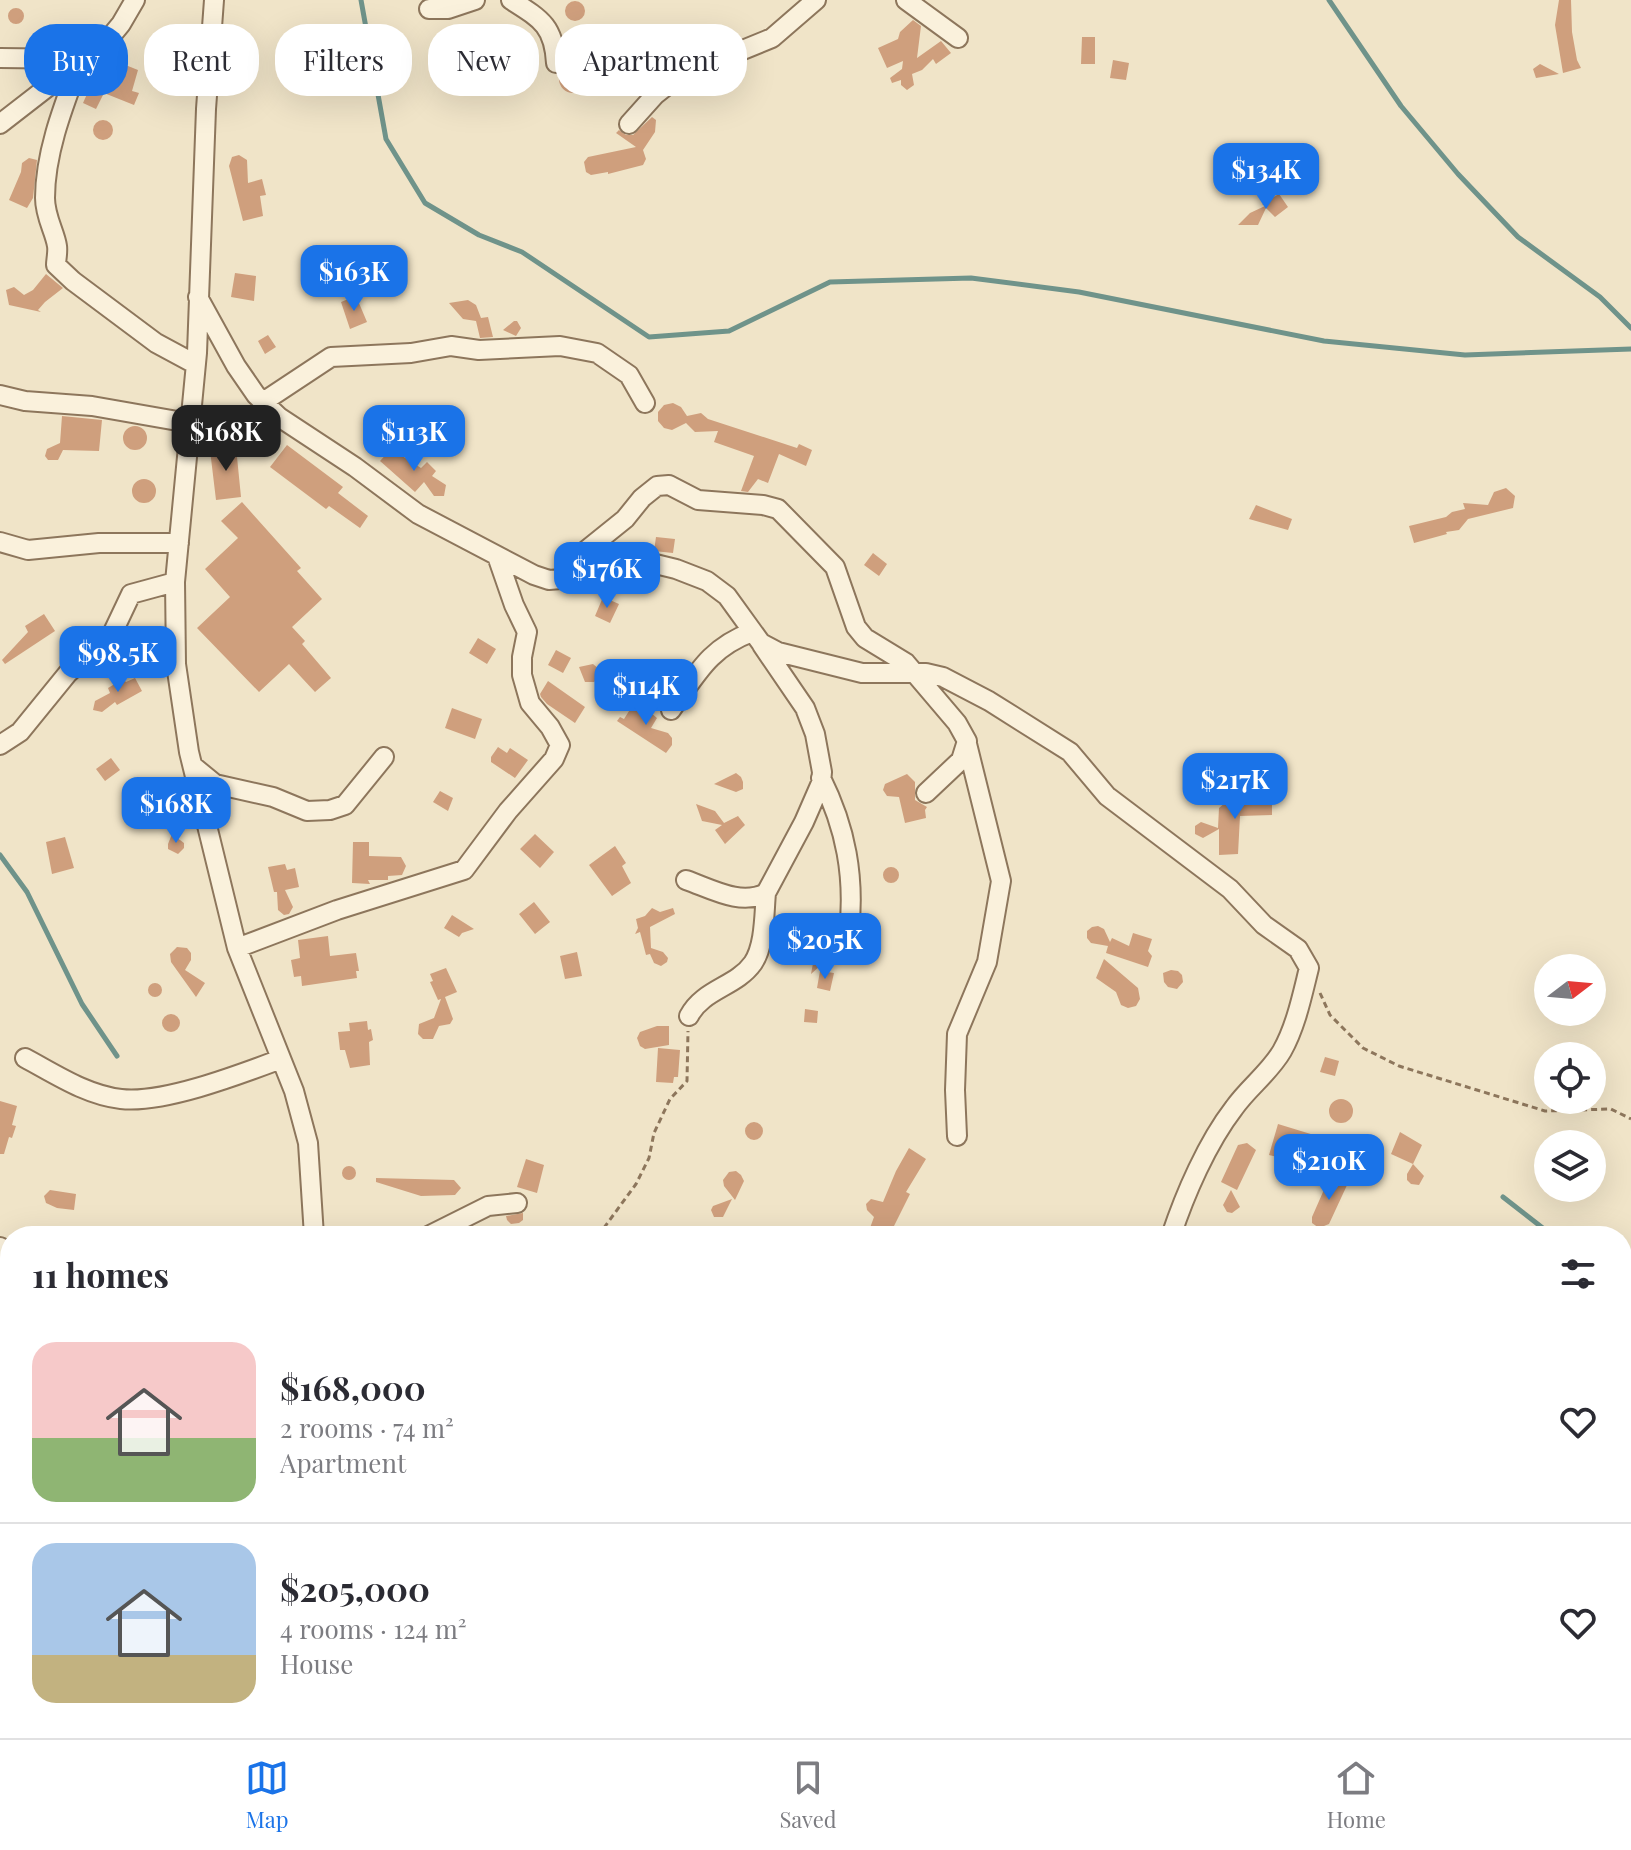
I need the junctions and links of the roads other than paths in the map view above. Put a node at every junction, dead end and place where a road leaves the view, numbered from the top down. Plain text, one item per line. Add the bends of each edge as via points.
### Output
1 (135, 0) edge
2 (214, 0) edge
3 (475, 0) edge
4 (511, 0) edge
5 (816, 0) edge
6 (906, 0) edge
7 (429, 9) dead end
8 (121, 24) edge
9 (958, 38) dead end
10 (555, 51) edge
11 (0, 58) edge
12 (24, 58) edge
13 (38, 96) edge
14 (69, 96) edge
15 (0, 124) edge
16 (629, 124) dead end
17 (198, 297) junction
18 (195, 364) junction
19 (0, 395) edge
20 (263, 402) junction
21 (645, 403) dead end
22 (189, 423) junction
23 (0, 542) edge
24 (179, 543) junction
25 (497, 556) junction
26 (561, 579) junction
27 (175, 582) junction
28 (756, 637) junction
29 (913, 673) junction
30 (671, 710) dead end
31 (967, 741) junction
32 (0, 745) edge
33 (384, 757) dead end
34 (193, 766) junction
35 (821, 778) junction
36 (926, 793) dead end
37 (686, 880) dead end
38 (766, 893) junction
39 (849, 932) dead end
40 (237, 948) junction
41 (689, 1016) road end
42 (25, 1058) dead end
43 (281, 1059) junction
44 (957, 1136) dead end
45 (517, 1203) dead end
46 (313, 1226) edge
47 (448, 1226) edge
48 (1175, 1226) edge

1 - 8 street
2 - 17 street
3 - 7 street
4 - 10 street via 540,20 554,39
5 - 16 street via 772,38 679,76
6 - 9 street
11 - 12 street
13 - 15 street
14 - 18 street via 47,172 45,200 57,245 56,265 156,343
17 - 18 street
17 - 20 street via 236,366
18 - 22 street
19 - 22 street
20 - 21 street via 331,357 451,346 560,346 597,353 629,375
20 - 25 street via 418,514
22 - 24 street
23 - 24 street via 28,550
24 - 27 street
25 - 26 street via 534,575
25 - 40 street via 527,632 522,675 530,703 560,745 554,759 464,870
26 - 28 street via 619,562 676,569 727,596
26 - 29 street via 657,486 669,485 698,500 778,509 835,567 856,627 865,638 897,655
27 - 32 street via 131,594 113,632 68,673 20,732
27 - 34 street via 176,664
28 - 29 street via 778,652 862,673
28 - 30 street via 722,645
28 - 35 street via 805,708 821,759
29 - 31 street
29 - 48 street via 943,677 1070,752 1107,796 1230,889 1264,925 1298,949 1309,968 1282,1051 1220,1127
31 - 36 street via 961,760
31 - 44 street via 1001,881 987,962 957,1034
33 - 34 street via 345,805 330,810 307,811 215,784
34 - 40 street
35 - 38 street
35 - 39 street via 849,859
37 - 38 street via 743,899
38 - 41 street via 755,961 703,997
40 - 43 street
42 - 43 street via 72,1084 122,1099 189,1089
43 - 46 street via 308,1143
45 - 47 street via 488,1206

